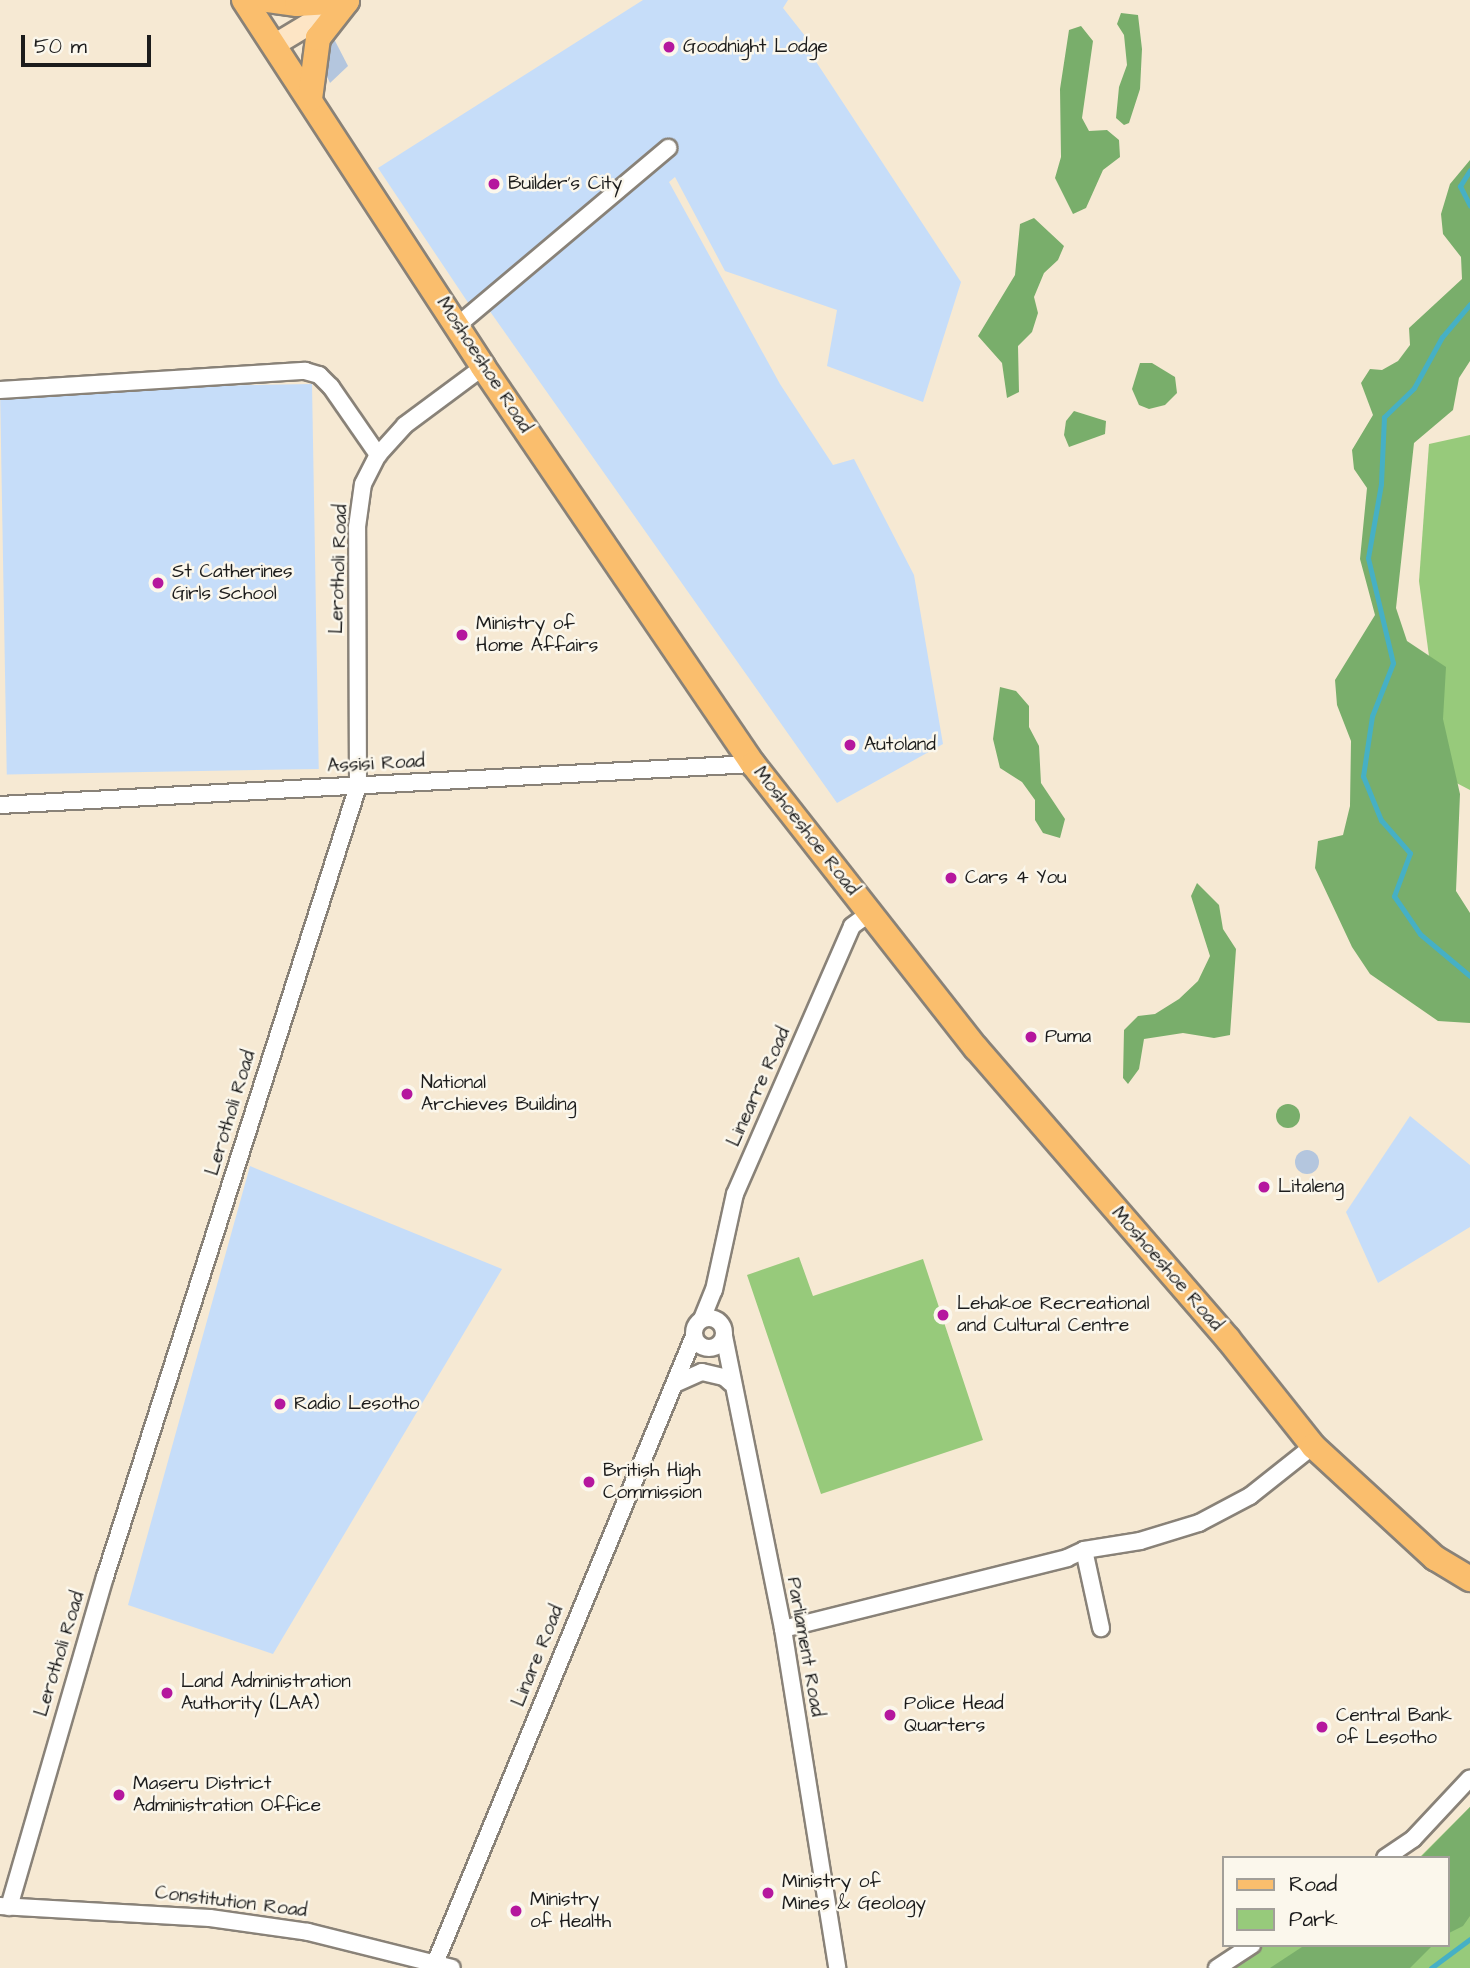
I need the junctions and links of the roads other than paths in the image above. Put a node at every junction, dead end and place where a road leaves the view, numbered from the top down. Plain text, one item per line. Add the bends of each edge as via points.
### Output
1 (244, 0) edge
2 (268, 0) edge
3 (348, 1) edge
4 (273, 45) junction
5 (310, 99) junction
6 (667, 148) dead end
7 (458, 325) junction
8 (483, 367) junction
9 (0, 390) edge
10 (378, 454) junction
11 (753, 764) junction
12 (358, 786) junction
13 (0, 806) edge
14 (870, 912) junction
15 (714, 1290) junction
16 (702, 1319) junction
17 (723, 1329) junction
18 (702, 1344) junction
19 (681, 1376) junction
20 (728, 1380) junction
21 (1313, 1446) junction
22 (1084, 1550) junction
23 (1470, 1579) edge
24 (783, 1629) junction
25 (1101, 1629) dead end
26 (1470, 1778) edge
27 (1388, 1856) edge
28 (4, 1906) edge
29 (1249, 1947) edge
30 (436, 1961) junction
31 (453, 1968) edge
32 (837, 1968) edge
33 (1217, 1968) edge

1 - 4 main road, Moshoeshoe Road
2 - 3 main road via 297,4
3 - 4 street
3 - 5 main road via 318,38
4 - 5 main road, Moshoeshoe Road
5 - 7 main road, Moshoeshoe Road
6 - 7 street
7 - 8 main road, Moshoeshoe Road
8 - 10 street, Lerotholi Road via 405,425
8 - 11 main road, Moshoeshoe Road
9 - 10 street via 305,371 331,387
10 - 12 street, Lerotholi Road via 363,484 357,527
11 - 12 street, Assisi Road
11 - 14 main road, Moshoeshoe Road
12 - 13 street, Assisi Road
12 - 28 street, Lerotholi Road
14 - 15 street, Linearre Road via 852,926 735,1194
14 - 21 main road, Moshoeshoe Road via 976,1048 1228,1339
15 - 16 street, Linearre Road
15 - 17 street, Linearre Road
16 - 17 street
16 - 18 street, Linearre Road
17 - 18 street
17 - 20 street, Parliament Road
18 - 19 street, Linare Road
18 - 20 street, Parliament Road
19 - 20 street via 702,1372
19 - 30 street, Linare Road via 509,1777
20 - 24 street, Parliament Road
21 - 22 street via 1250,1496 1199,1522 1124,1545
21 - 23 main road, Moshoeshoe Road via 1435,1558
22 - 24 street via 1056,1561
22 - 25 street
24 - 32 street, Parliament Road
26 - 27 street via 1413,1839
28 - 30 street, Constitution Road via 210,1918 309,1932
29 - 33 street
30 - 31 street, Constitution Road

